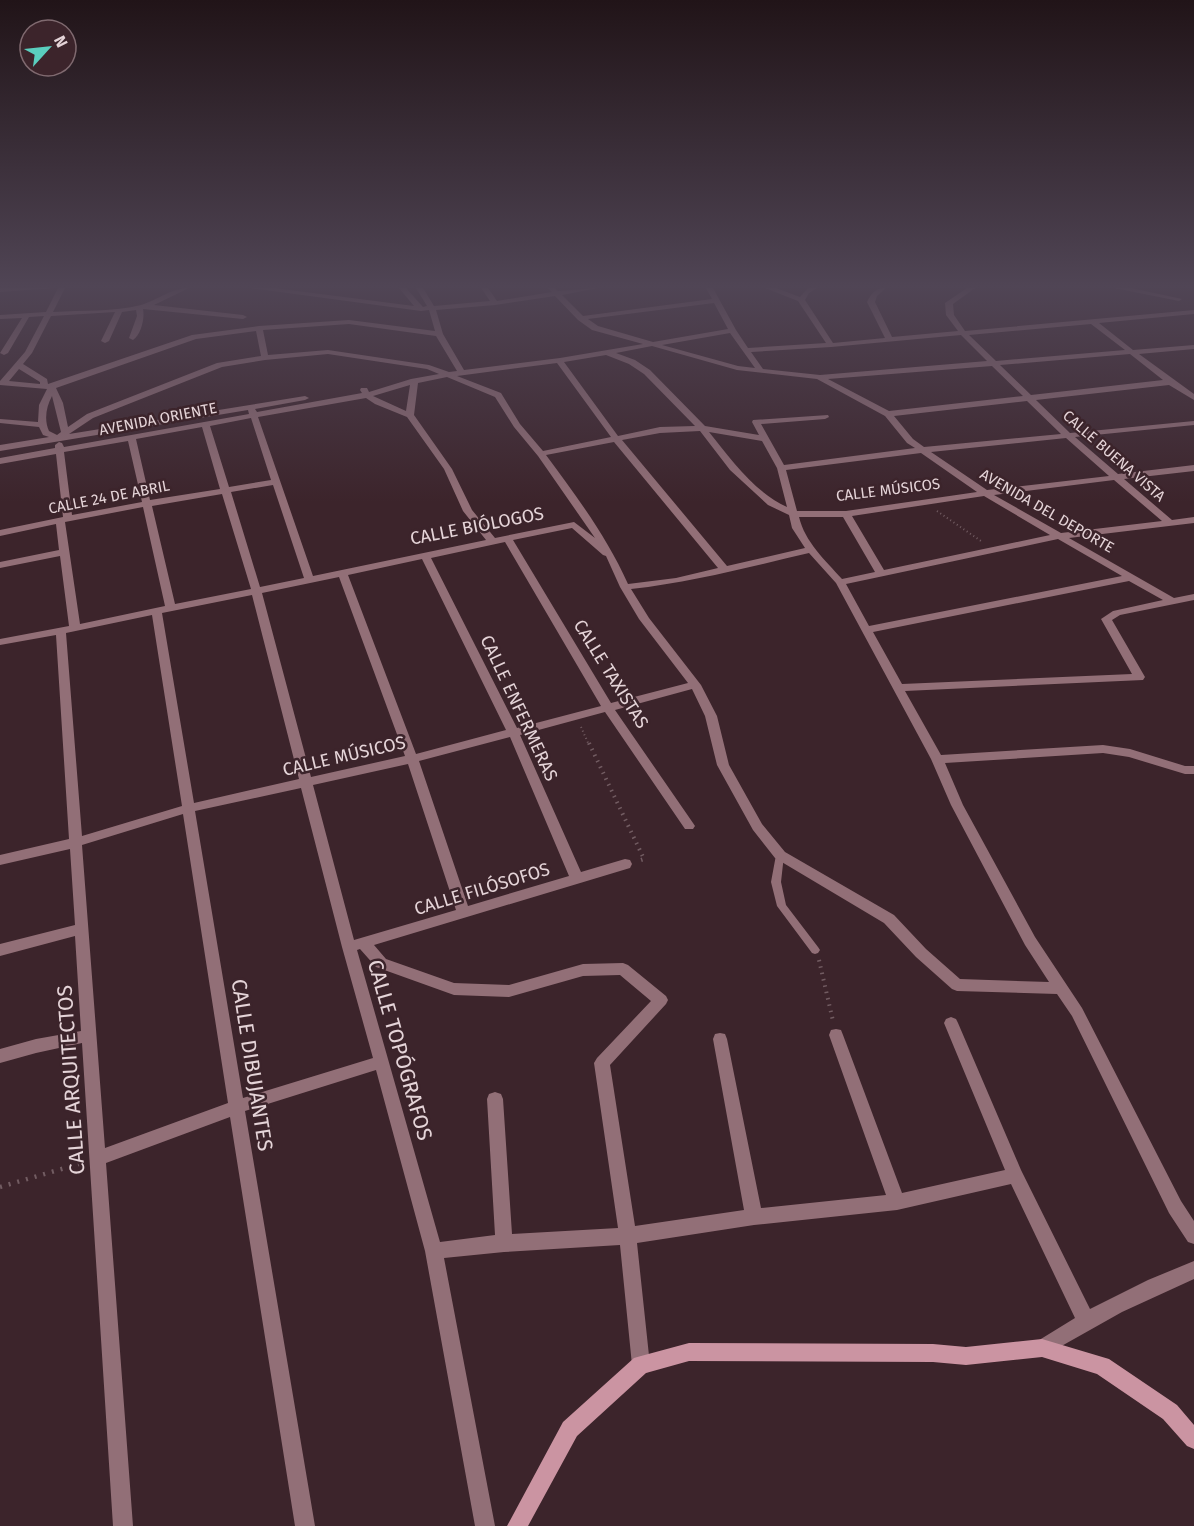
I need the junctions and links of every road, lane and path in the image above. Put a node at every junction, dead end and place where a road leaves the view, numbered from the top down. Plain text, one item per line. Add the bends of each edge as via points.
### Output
1 (24, 359) edge
2 (128, 359) edge
3 (257, 359) edge
4 (377, 359) edge
5 (454, 359) edge
6 (564, 359) edge
7 (624, 359) edge
8 (706, 359) edge
9 (752, 359) edge
10 (765, 359) edge
11 (991, 359) edge
12 (1045, 359) edge
13 (1140, 359) edge
14 (559, 360) junction
15 (996, 364) junction
16 (20, 366) junction
17 (759, 368) junction
18 (462, 372) junction
19 (446, 374) junction
20 (819, 377) junction
21 (414, 381) junction
22 (1170, 382) junction
23 (2, 383) edge
24 (48, 387) junction
25 (365, 392) junction
26 (1194, 398) edge
27 (1031, 399) junction
28 (252, 411) junction
29 (888, 414) junction
30 (410, 415) junction
31 (825, 417) dead end
32 (0, 421) edge
33 (1194, 423) edge
34 (205, 424) junction
35 (42, 425) junction
36 (702, 428) junction
37 (61, 436) junction
38 (1068, 436) junction
39 (132, 439) junction
40 (766, 439) junction
41 (617, 440) junction
42 (0, 448) edge
43 (921, 450) junction
44 (60, 451) junction
45 (541, 454) junction
46 (0, 461) edge
47 (781, 468) junction
48 (1194, 468) edge
49 (1118, 477) junction
50 (277, 482) junction
51 (223, 490) junction
52 (985, 494) junction
53 (926, 503) junction
54 (147, 504) junction
55 (794, 514) junction
56 (846, 514) junction
57 (64, 520) junction
58 (1194, 520) edge
59 (1171, 524) junction
60 (0, 533) edge
61 (1058, 536) junction
62 (507, 538) junction
63 (492, 541) junction
64 (991, 548) junction
65 (811, 550) junction
66 (65, 552) junction
67 (424, 556) junction
68 (611, 556) junction
69 (0, 565) edge
70 (726, 571) junction
71 (342, 572) junction
72 (881, 574) junction
73 (1132, 577) junction
74 (309, 578) junction
75 (840, 582) junction
76 (625, 587) junction
77 (256, 590) junction
78 (1194, 597) edge
79 (1173, 601) junction
80 (163, 609) junction
81 (68, 630) junction
82 (866, 630) junction
83 (0, 642) edge
84 (695, 685) junction
85 (898, 688) junction
86 (608, 707) junction
87 (576, 716) junction
88 (513, 732) junction
89 (412, 759) junction
90 (937, 759) junction
91 (1194, 770) edge
92 (307, 784) junction
93 (189, 808) junction
94 (689, 826) dead end
95 (77, 842) junction
96 (780, 855) junction
97 (644, 859) dead end
98 (0, 860) edge
99 (625, 864) dead end
100 (577, 879) junction
101 (464, 914) junction
102 (81, 929) junction
103 (356, 945) junction
104 (0, 950) edge
105 (815, 950) joint
106 (1060, 988) junction
107 (951, 1023) dead end
108 (836, 1035) joint
109 (87, 1036) junction
110 (720, 1039) dead end
111 (0, 1056) edge
112 (381, 1062) junction
113 (495, 1099) dead end
114 (237, 1107) junction
115 (98, 1158) junction
116 (1015, 1175) junction
117 (0, 1187) edge
118 (897, 1202) junction
119 (753, 1216) junction
120 (628, 1236) junction
121 (1194, 1236) edge
122 (504, 1244) junction
123 (434, 1251) junction
124 (1194, 1270) edge
125 (1086, 1321) junction
126 (1042, 1348) junction
127 (641, 1365) junction
128 (1194, 1439) edge
129 (123, 1526) edge
130 (305, 1526) edge
131 (485, 1526) edge
132 (517, 1526) edge

1 - 16 street
2 - 24 street
3 - 37 street via 220,365 90,417
4 - 19 street via 429,367
5 - 18 street
6 - 14 street, AVENIDA ORIENTE
7 - 36 street via 647,372
8 - 17 street via 737,368
9 - 17 street
10 - 17 street
11 - 15 street, CALLE BUENA VISTA
12 - 15 street
13 - 22 street
14 - 18 street, AVENIDA ORIENTE
14 - 41 street
15 - 20 street
15 - 27 street, CALLE BUENA VISTA
16 - 23 street
16 - 24 street
17 - 20 street
18 - 19 street, AVENIDA ORIENTE
19 - 21 street, AVENIDA ORIENTE
19 - 45 street via 498,395
20 - 29 street
21 - 25 street, AVENIDA ORIENTE
21 - 30 street
22 - 26 street
22 - 27 street
23 - 24 street
24 - 35 street via 42,405
24 - 37 street, CALLE ARQUITECTOS via 60,403
25 - 28 street, AVENIDA ORIENTE
25 - 30 street
27 - 29 street
27 - 38 street, CALLE BUENA VISTA
28 - 34 street, AVENIDA ORIENTE
28 - 37 street, AVENIDA ORIENTE
28 - 50 street
29 - 43 street, AVENIDA DEL DEPORTE
30 - 63 street via 448,469 468,511
31 - 40 street via 756,422
32 - 35 street
33 - 38 street
34 - 39 street, AVENIDA ORIENTE
34 - 51 street, CALLE TOPÓGRAFOS
35 - 37 street via 46,433
36 - 40 street
36 - 41 street via 660,430
36 - 55 street via 741,475 771,503
37 - 42 street, AVENIDA ORIENTE
37 - 44 street, CALLE ARQUITECTOS
38 - 43 street
38 - 49 street, CALLE BUENA VISTA
39 - 44 street, AVENIDA ORIENTE
39 - 54 street, CALLE DIBUJANTES
40 - 47 street
41 - 45 street
41 - 70 street
43 - 47 street
43 - 52 street, AVENIDA DEL DEPORTE
44 - 46 street, AVENIDA ORIENTE
44 - 57 street, CALLE ARQUITECTOS
45 - 68 street
47 - 55 street
48 - 49 street, CALLE MÚSICOS
49 - 52 street, CALLE MÚSICOS
49 - 59 street, CALLE BUENA VISTA
50 - 51 street, CALLE 24 DE ABRIL
50 - 74 street
51 - 54 street, CALLE 24 DE ABRIL
51 - 77 street, CALLE TOPÓGRAFOS
52 - 53 street, CALLE MÚSICOS
52 - 61 street, AVENIDA DEL DEPORTE
53 - 56 street, CALLE MÚSICOS
53 - 64 path
54 - 57 street, CALLE 24 DE ABRIL
54 - 80 street, CALLE DIBUJANTES
55 - 56 street, CALLE MÚSICOS
55 - 65 street via 797,528
56 - 72 street
57 - 60 street, CALLE 24 DE ABRIL
57 - 66 street, CALLE ARQUITECTOS
58 - 59 street
59 - 61 street
61 - 64 street
61 - 73 street, AVENIDA DEL DEPORTE
62 - 63 street, CALLE BIÓLOGOS
62 - 68 street, CALLE BIÓLOGOS via 574,525
62 - 86 street, CALLE TAXISTAS
63 - 67 street, CALLE BIÓLOGOS
64 - 72 street
65 - 70 street
65 - 75 street
66 - 69 street
66 - 81 street, CALLE ARQUITECTOS
67 - 71 street, CALLE BIÓLOGOS
67 - 88 street, CALLE ENFERMERAS
68 - 76 street, CALLE BIÓLOGOS
70 - 76 street
71 - 74 street, CALLE BIÓLOGOS
71 - 89 street
72 - 75 street
73 - 79 street, AVENIDA DEL DEPORTE
73 - 82 street
74 - 77 street, CALLE BIÓLOGOS
75 - 82 street
76 - 84 street, CALLE BIÓLOGOS via 644,619
77 - 80 street, CALLE BIÓLOGOS
77 - 92 street, CALLE TOPÓGRAFOS
78 - 79 street
79 - 85 street via 1106,619 1139,678
80 - 81 street, CALLE BIÓLOGOS
80 - 93 street, CALLE DIBUJANTES
81 - 83 street, CALLE BIÓLOGOS
81 - 95 street, CALLE ARQUITECTOS
82 - 85 street
84 - 86 street, CALLE MÚSICOS
84 - 96 street, CALLE BIÓLOGOS via 711,716 723,765 757,827
85 - 90 street
86 - 87 street, CALLE MÚSICOS
86 - 94 street, CALLE TAXISTAS
87 - 88 street, CALLE MÚSICOS
87 - 97 path
88 - 89 street, CALLE MÚSICOS
88 - 100 street, CALLE ENFERMERAS
89 - 92 street, CALLE MÚSICOS
89 - 101 street
90 - 91 street via 1103,749
90 - 106 street via 957,805 1030,941
92 - 93 street, CALLE MÚSICOS
92 - 103 street, CALLE TOPÓGRAFOS
93 - 95 street, CALLE MÚSICOS
93 - 114 street, CALLE DIBUJANTES
95 - 98 street, CALLE MÚSICOS
95 - 102 street, CALLE ARQUITECTOS
96 - 105 lane via 776,882 782,906
96 - 106 street via 889,919 957,985
99 - 100 street, CALLE FILÓSOFOS
100 - 101 street, CALLE FILÓSOFOS
101 - 103 street, CALLE FILÓSOFOS
102 - 104 street
102 - 109 street, CALLE ARQUITECTOS
103 - 112 street, CALLE TOPÓGRAFOS
103 - 120 street via 381,963 454,988 509,991 583,970 623,969 661,1000 602,1063
105 - 108 path
106 - 121 street via 1077,1012 1175,1207
107 - 116 street
108 - 118 street
109 - 111 street
109 - 115 street, CALLE ARQUITECTOS
110 - 119 street
112 - 114 street
112 - 123 street, CALLE TOPÓGRAFOS
113 - 122 street
114 - 115 street
114 - 130 street, CALLE DIBUJANTES
115 - 117 path
115 - 129 street, CALLE ARQUITECTOS
116 - 118 street
116 - 125 street
118 - 119 street
119 - 120 street
120 - 122 street
120 - 127 street
122 - 123 street
123 - 131 street, CALLE TOPÓGRAFOS
124 - 125 street
125 - 126 street
126 - 127 street via 966,1356 689,1352
126 - 128 street via 1102,1366 1170,1412
127 - 132 street via 570,1429

